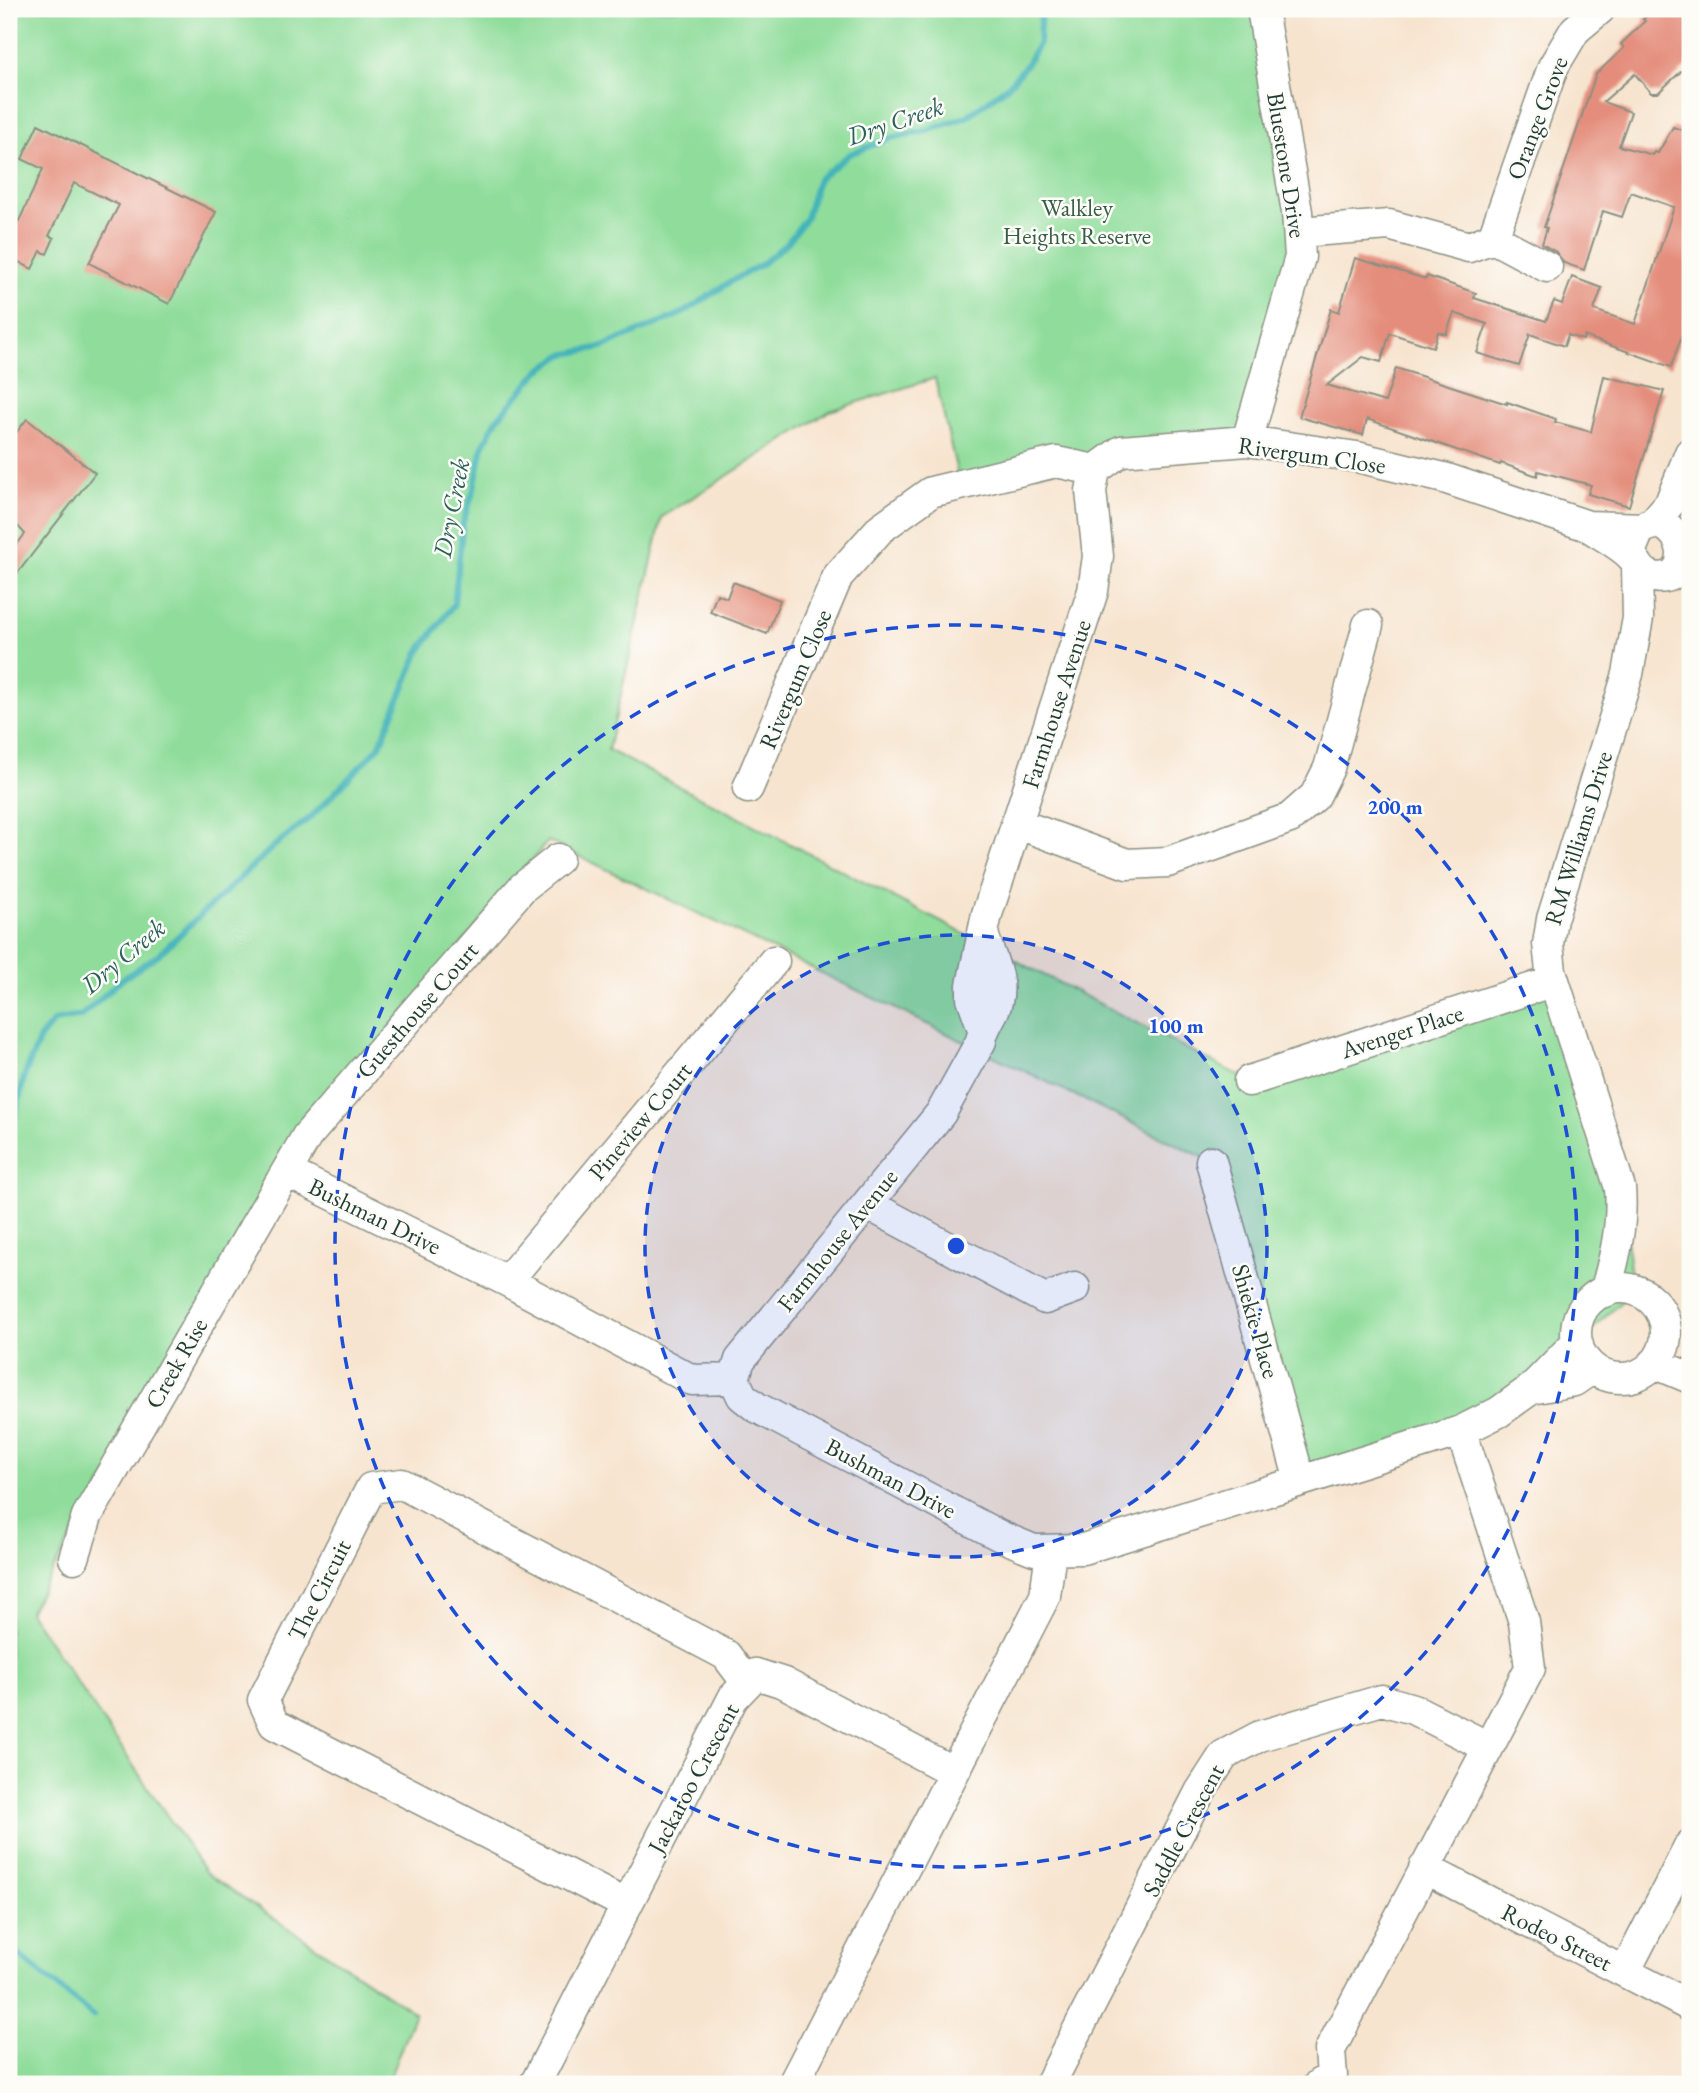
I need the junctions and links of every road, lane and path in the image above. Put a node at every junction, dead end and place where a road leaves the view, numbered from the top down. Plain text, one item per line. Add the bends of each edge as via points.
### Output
1 (1262, 9) edge
2 (1600, 9) edge
3 (1299, 232) junction
4 (1493, 238) junction
5 (1547, 267) dead end
6 (1247, 441) junction
7 (1690, 453) edge
8 (1095, 470) junction
9 (1690, 497) edge
10 (1588, 526) junction
11 (1657, 528) junction
12 (1635, 562) junction
13 (1666, 577) junction
14 (1368, 625) dead end
15 (1628, 674) junction
16 (748, 788) dead end
17 (1016, 823) junction
18 (558, 859) dead end
19 (774, 961) dead end
20 (1554, 981) junction
21 (1249, 1081) dead end
22 (1211, 1161) dead end
23 (287, 1172) junction
24 (867, 1204) junction
25 (507, 1281) junction
26 (1075, 1288) dead end
27 (1619, 1291) junction
28 (1660, 1351) junction
29 (1690, 1356) edge
30 (1586, 1357) junction
31 (1690, 1378) edge
32 (734, 1379) junction
33 (1461, 1431) junction
34 (1300, 1481) junction
35 (1051, 1551) junction
36 (74, 1558) dead end
37 (747, 1683) junction
38 (1488, 1747) junction
39 (954, 1772) junction
40 (1690, 1845) edge
41 (1424, 1868) junction
42 (627, 1905) junction
43 (1625, 1972) junction
44 (1690, 2006) edge
45 (1331, 2081) edge
46 (535, 2084) edge
47 (793, 2084) edge
48 (1050, 2084) edge

1 - 3 street, Bluestone Drive
2 - 4 street, Orange Grove via 1576,30 1553,67
3 - 4 street via 1389,225 1469,247
3 - 6 street, Bluestone Drive via 1300,257
4 - 5 street
6 - 8 street, Rivergum Close via 1121,451
6 - 10 street, Rivergum Close via 1357,457 1432,475
7 - 11 street
8 - 16 street, Rivergum Close via 1056,462 931,492 881,528 838,576
8 - 17 street, Farmhouse Avenue via 1091,491 1098,556 1093,591
9 - 11 street
10 - 11 street, Rivergum Close
10 - 12 street, Rivergum Close
11 - 12 street via 1636,537
11 - 13 street via 1686,543 1685,559
12 - 13 street via 1651,576
12 - 15 street, RM Williams Drive via 1637,618
13 - 15 street, RM Williams Drive
14 - 17 street via 1329,768 1315,796 1290,818 1168,862 1127,864
15 - 20 street, RM Williams Drive via 1552,919 1548,944
17 - 24 street, Farmhouse Avenue via 987,914 971,995 983,1029 981,1041 941,1113
18 - 23 street, Guesthouse Court via 522,888 316,1125
19 - 25 street, Pineview Court
20 - 21 street, Avenger Place
20 - 27 street, RM Williams Drive via 1620,1188 1632,1248
22 - 34 street, Shiekie Place
23 - 25 street, Bushman Drive
23 - 36 street, Creek Rise via 87,1516
24 - 26 street via 1045,1299
24 - 32 street, Farmhouse Avenue via 740,1360
25 - 32 street, Bushman Drive via 692,1380
27 - 28 street via 1643,1294 1661,1312
27 - 30 street via 1590,1301 1582,1311 1578,1322
28 - 29 street
28 - 30 street via 1640,1373 1621,1378 1606,1376
28 - 31 street
30 - 33 street, Bushman Drive via 1571,1348 1531,1389
32 - 35 street, Bushman Drive via 742,1396 756,1408 1000,1536 1034,1550
33 - 34 street, Bushman Drive
33 - 38 street via 1524,1622 1530,1668
34 - 35 street, Bushman Drive via 1083,1549
35 - 39 street via 1045,1596
37 - 39 street, Jackaroo Crescent via 756,1674 784,1683
37 - 42 street, Jackaroo Crescent via 733,1698
37 - 42 street, The Circuit via 726,1655 401,1484 371,1488 263,1700 274,1724
38 - 41 street
38 - 48 street, Saddle Crescent via 1413,1709 1382,1700 1260,1736 1224,1755 1200,1792
39 - 47 street
40 - 43 street
41 - 43 street, Rodeo Street
41 - 45 street via 1330,2050
42 - 46 street, Jackaroo Crescent
43 - 44 street, Rodeo Street

